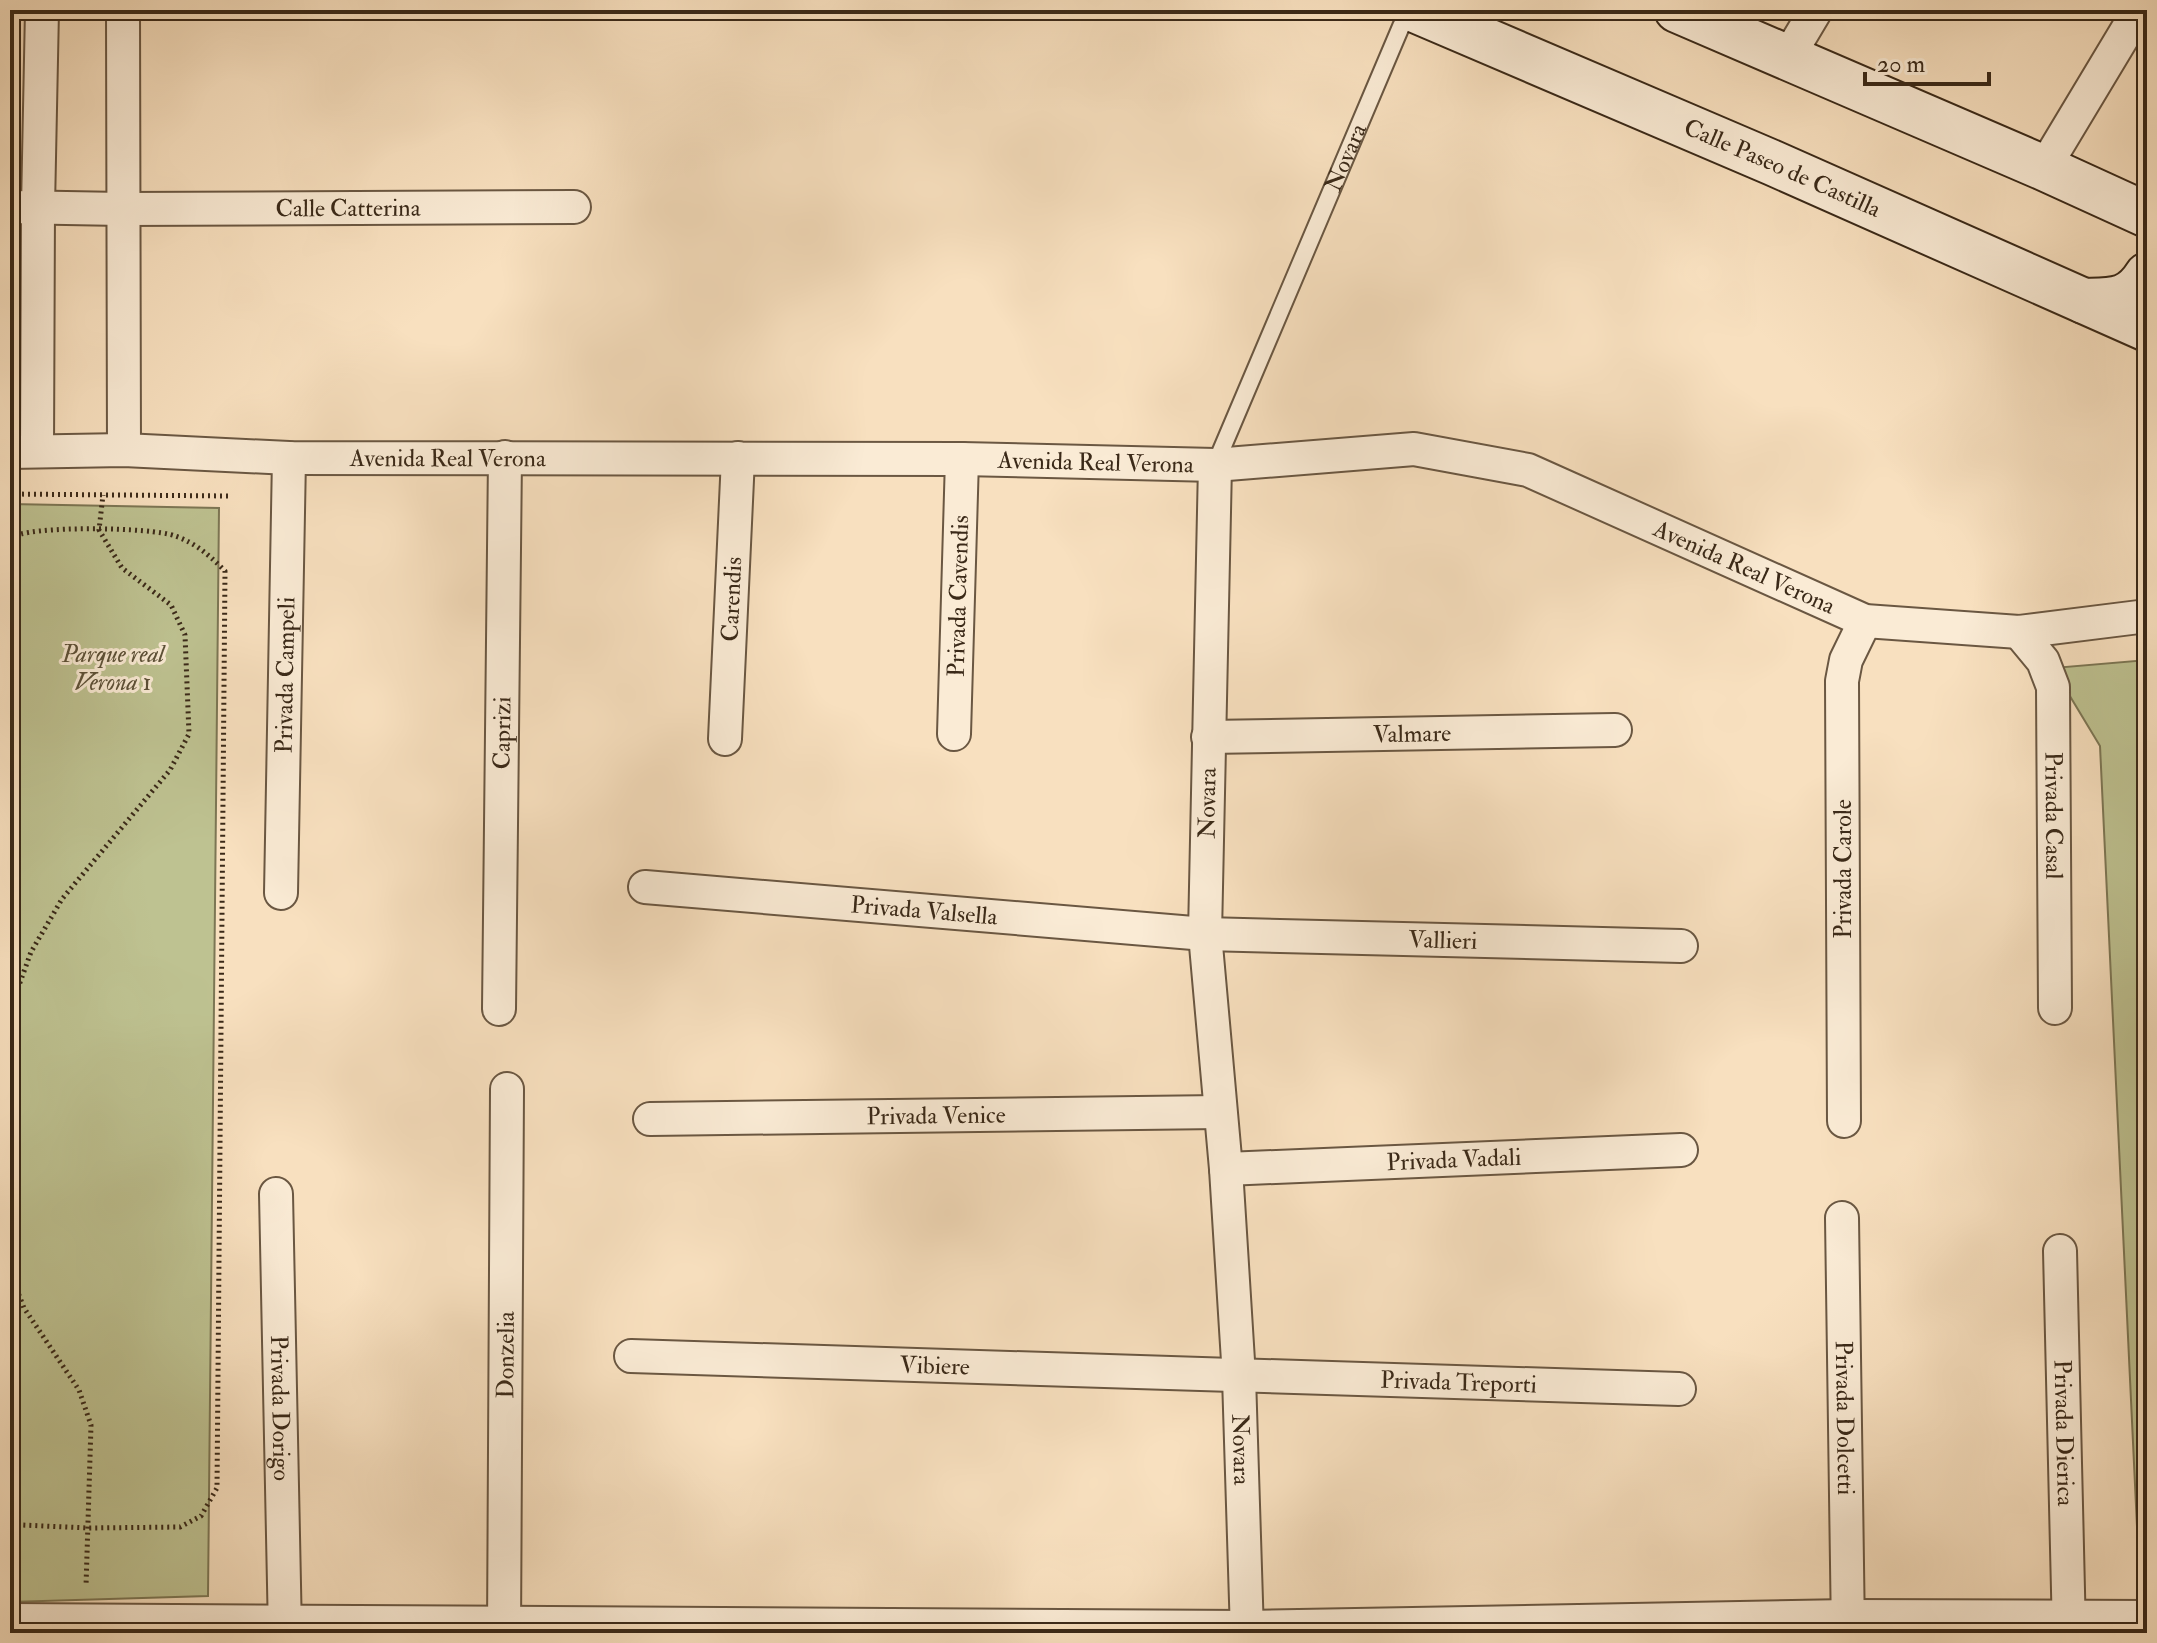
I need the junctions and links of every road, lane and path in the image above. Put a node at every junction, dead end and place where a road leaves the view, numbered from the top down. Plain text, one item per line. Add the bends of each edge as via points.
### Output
1 (42, 10) edge
2 (123, 10) edge
3 (1408, 10) edge
4 (1415, 10) edge
5 (1677, 10) edge
6 (1816, 10) edge
7 (2139, 10) edge
8 (1788, 57) junction
9 (2044, 168) junction
10 (24, 207) edge
11 (574, 207) dead end
12 (122, 209) junction
13 (2141, 217) edge
14 (2147, 275) edge
15 (2084, 301) junction
16 (2147, 329) edge
17 (124, 450) junction
18 (24, 451) edge
19 (505, 457) junction
20 (289, 458) junction
21 (738, 458) junction
22 (962, 459) junction
23 (1215, 465) junction
24 (10, 494) edge
25 (103, 495) junction
26 (228, 496) dead end
27 (99, 530) junction
28 (10, 538) edge
29 (2147, 616) edge
30 (1865, 621) junction
31 (2019, 632) junction
32 (1615, 730) dead end
33 (954, 734) dead end
34 (1208, 737) junction
35 (725, 739) dead end
36 (645, 887) dead end
37 (281, 893) dead end
38 (1205, 934) junction
39 (1681, 946) dead end
40 (2147, 972) edge
41 (2055, 1008) dead end
42 (499, 1009) dead end
43 (507, 1089) dead end
44 (1220, 1112) junction
45 (650, 1119) dead end
46 (1844, 1121) dead end
47 (2147, 1125) edge
48 (10, 1150) edge
49 (1681, 1150) dead end
50 (1226, 1169) junction
51 (2147, 1189) edge
52 (276, 1194) dead end
53 (1842, 1218) dead end
54 (2060, 1251) dead end
55 (10, 1272) edge
56 (2147, 1295) edge
57 (631, 1356) dead end
58 (1239, 1377) junction
59 (1679, 1389) dead end
60 (2147, 1456) edge
61 (10, 1518) edge
62 (2147, 1522) edge
63 (88, 1528) junction
64 (86, 1593) dead end
65 (2147, 1617) edge
66 (10, 1620) edge
67 (1848, 1625) edge
68 (2069, 1625) edge
69 (285, 1627) edge
70 (504, 1628) edge
71 (725, 1628) edge
72 (940, 1629) edge
73 (1248, 1630) edge

1 - 10 street
2 - 12 street
3 - 23 lane, Novara
4 - 15 street, Calle Paseo de Castilla
5 - 8 street
6 - 8 street
7 - 9 street
8 - 9 street
9 - 13 street
10 - 12 street, Calle Catterina
10 - 18 street
11 - 12 street, Calle Catterina
12 - 17 street
14 - 15 street via 2121,300
15 - 16 street, Calle Paseo de Castilla
17 - 18 street, Avenida Real Verona
17 - 20 street, Avenida Real Verona
19 - 20 street, Avenida Real Verona
19 - 21 street, Avenida Real Verona
19 - 42 street, Caprizi
20 - 37 street, Privada Campeli
21 - 22 street, Avenida Real Verona
21 - 35 street, Carendis
22 - 23 street, Avenida Real Verona
22 - 33 street, Privada Cavendis
23 - 30 street, Avenida Real Verona via 1414,449 1528,470
23 - 34 street, Novara
24 - 25 path
25 - 26 path
25 - 27 path
27 - 28 path via 45,530
27 - 48 path via 122,568 171,605 185,635 189,734 170,770 62,899 31,952 14,999
27 - 63 path via 172,534 202,549 225,571 217,1488 201,1516 180,1527
29 - 31 street, Avenida Real Verona
30 - 31 street, Avenida Real Verona
30 - 46 street, Privada Carole via 1842,681
31 - 41 street, Privada Casal via 2043,661 2053,687
32 - 34 street, Valmare
34 - 38 street, Novara
36 - 38 street, Privada Valsella
38 - 39 street, Vallieri
38 - 44 street, Novara
40 - 47 path via 2139,1090
43 - 70 street, Donzelia
44 - 45 street, Privada Venice
44 - 50 street, Novara
49 - 50 street, Privada Vadali
50 - 58 street, Novara
51 - 56 path via 2141,1228
52 - 69 street, Privada Dorigo
53 - 67 street, Privada Dolcetti
54 - 68 street, Privada Dierica
55 - 63 path via 24,1308 79,1390 91,1425
57 - 58 street, Vibiere
58 - 59 street, Privada Treporti
58 - 73 street, Novara
60 - 62 path
61 - 63 path via 22,1525
63 - 64 path
65 - 68 street
66 - 69 street
67 - 68 street
67 - 73 street
69 - 70 street
70 - 71 street
71 - 72 street
72 - 73 street

